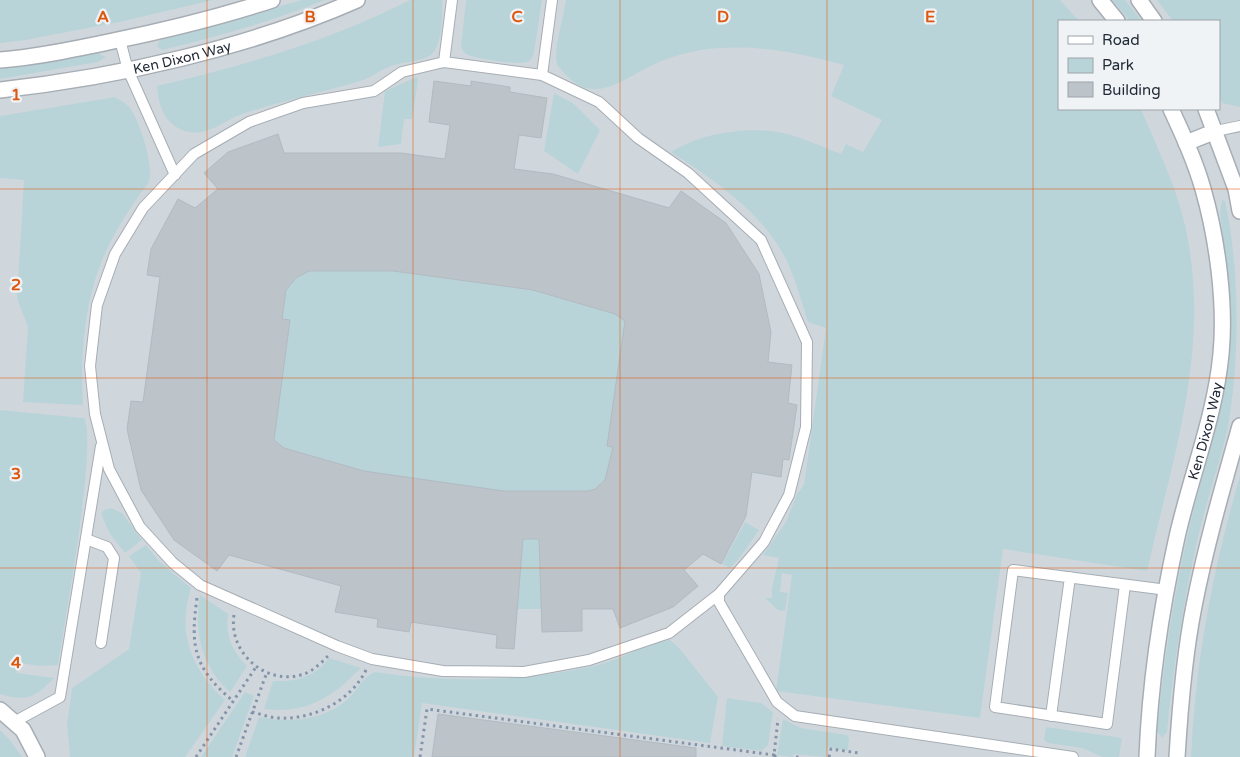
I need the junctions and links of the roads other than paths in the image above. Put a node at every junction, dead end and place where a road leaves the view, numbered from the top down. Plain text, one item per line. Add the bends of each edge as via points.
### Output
1 (272, 0) edge
2 (357, 0) edge
3 (452, 0) edge
4 (552, 0) edge
5 (1100, 0) edge
6 (1139, 0) edge
7 (1116, 20) edge
8 (1153, 20) edge
9 (120, 40) junction
10 (0, 60) edge
11 (444, 62) junction
12 (128, 70) junction
13 (542, 75) junction
14 (0, 90) edge
15 (1171, 110) edge
16 (1206, 110) edge
17 (1240, 126) edge
18 (1216, 131) junction
19 (1186, 143) junction
20 (175, 175) junction
21 (1240, 211) edge
22 (1240, 426) edge
23 (102, 440) junction
24 (86, 538) junction
25 (1070, 577) junction
26 (1125, 585) junction
27 (1167, 590) junction
28 (719, 594) junction
29 (101, 643) dead end
30 (0, 710) edge
31 (1051, 716) junction
32 (14, 722) junction
33 (37, 757) edge
34 (1073, 757) edge
35 (1147, 757) edge
36 (1177, 757) edge

1 - 9 street via 230,14
2 - 12 street, Ken Dixon Way via 291,26
3 - 11 lane
4 - 13 lane
5 - 7 street
6 - 8 street
9 - 10 street
9 - 12 lane
11 - 13 lane
11 - 20 lane via 402,72 374,91 303,103 248,122 194,154
12 - 14 street, Ken Dixon Way
12 - 20 lane
13 - 28 lane via 599,102 638,138 688,173 762,240 806,342 806,427 789,495 764,542
15 - 19 street, Ken Dixon Way
16 - 18 street
17 - 18 lane
18 - 19 street
18 - 21 street
19 - 27 street, Ken Dixon Way via 1204,190 1216,249 1221,298 1221,352 1214,403
20 - 23 lane via 144,208 115,254 97,305 90,366 95,414
22 - 36 street via 1207,546 1194,608
23 - 24 lane
23 - 28 lane via 109,469 140,527 173,563 200,585 372,659 444,671 524,672 588,660 669,633
24 - 29 lane via 107,547 114,558
24 - 32 lane via 60,697
25 - 26 lane
25 - 31 lane
25 - 31 lane via 1013,570 994,708
26 - 27 lane
26 - 31 lane via 1107,724
27 - 35 street, Ken Dixon Way via 1155,662
28 - 34 lane via 719,602 777,702 795,716
30 - 32 street
32 - 33 street via 23,730

